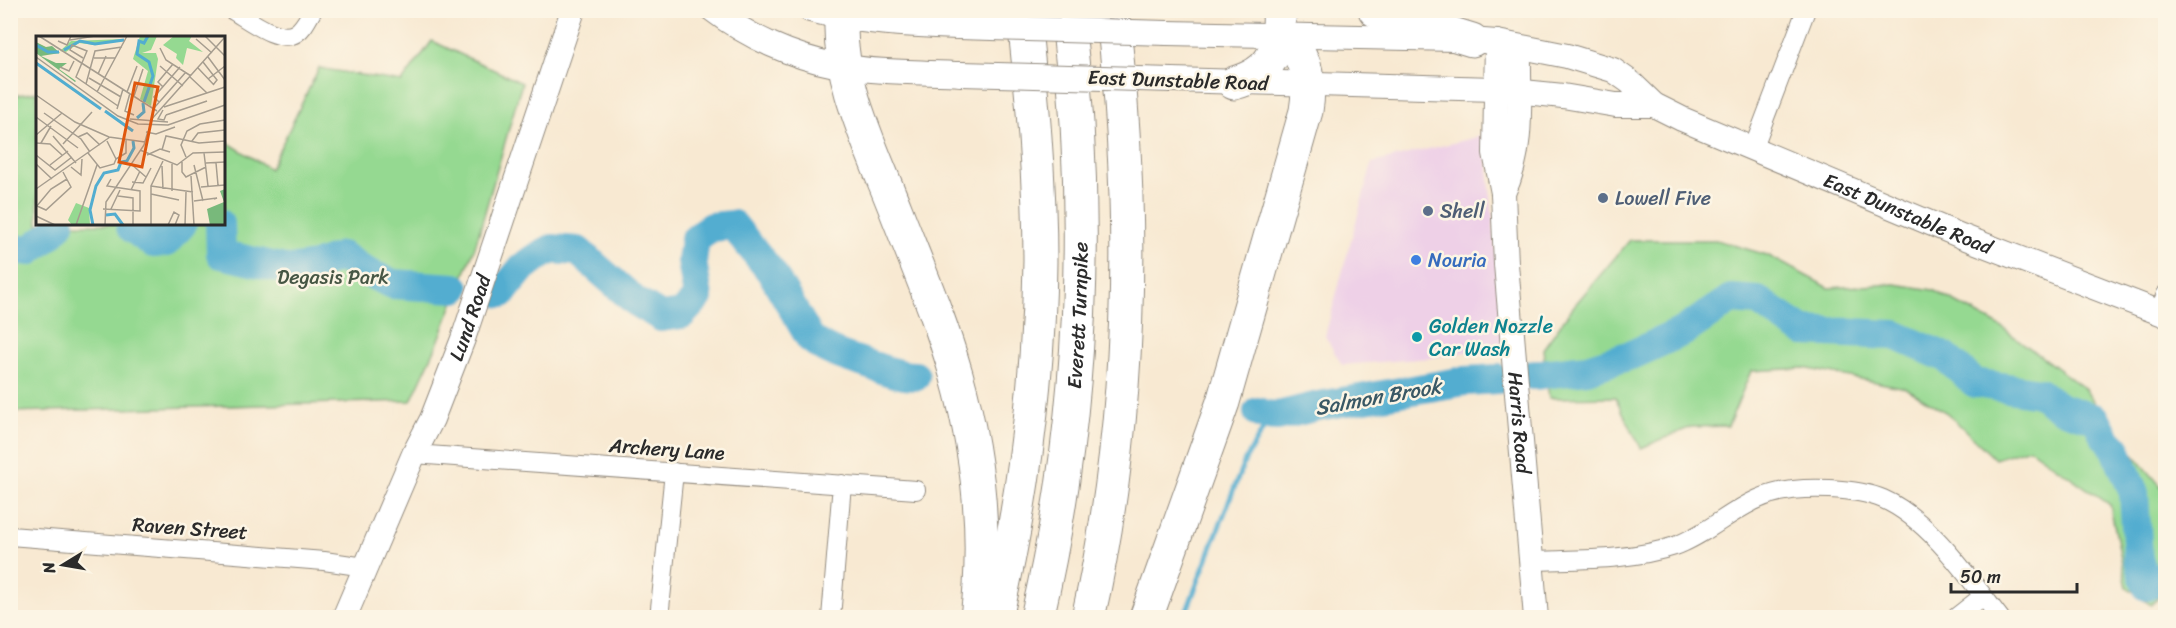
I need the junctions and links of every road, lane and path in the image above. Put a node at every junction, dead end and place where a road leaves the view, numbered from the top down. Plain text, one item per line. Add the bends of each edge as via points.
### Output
1 (232, 10) edge
2 (313, 10) edge
3 (573, 10) edge
4 (713, 10) edge
5 (810, 10) edge
6 (1023, 10) edge
7 (1067, 10) edge
8 (1112, 10) edge
9 (1375, 10) edge
10 (1806, 10) edge
11 (842, 14) edge
12 (1280, 22) edge
13 (1496, 43) junction
14 (845, 67) junction
15 (1234, 82) junction
16 (1308, 84) junction
17 (1507, 90) junction
18 (1654, 105) junction
19 (1753, 149) junction
20 (2163, 307) edge
21 (414, 454) junction
22 (675, 472) junction
23 (842, 484) junction
24 (916, 490) dead end
25 (10, 536) edge
26 (1531, 561) junction
27 (365, 567) junction
28 (1983, 596) junction
29 (344, 618) edge
30 (659, 618) edge
31 (831, 618) edge
32 (977, 618) edge
33 (996, 618) edge
34 (1037, 618) edge
35 (1088, 618) edge
36 (1146, 618) edge
37 (1536, 618) edge
38 (1955, 618) edge
39 (2000, 618) edge

1 - 2 street via 275,34 288,36 299,31
3 - 21 street, Lund Road via 477,301 432,419
4 - 14 street, East Dunstable Road via 767,42
5 - 11 street, East Dunstable Road
6 - 33 highway via 1038,180 1038,314 1028,436
7 - 34 highway, Everett Turnpike via 1081,180 1079,323 1067,456
8 - 35 highway via 1126,172 1126,330 1116,462
9 - 13 highway
10 - 19 street
11 - 12 street, East Dunstable Road, bridge via 892,24 1167,33
11 - 14 highway
12 - 13 street, East Dunstable Road
12 - 15 highway via 1275,51 1266,66 1251,77
12 - 16 highway via 1305,66
13 - 17 street, Harris Road
13 - 18 street, East Dunstable Road via 1567,56 1612,70
14 - 15 street, East Dunstable Road, bridge
14 - 32 highway via 855,105 945,341 963,401 979,506
15 - 16 street, East Dunstable Road
16 - 17 street, East Dunstable Road
16 - 36 highway via 1306,111 1223,402
17 - 18 street, East Dunstable Road via 1616,105
17 - 26 street, Harris Road via 1516,160 1503,193 1506,264
18 - 19 street, East Dunstable Road
19 - 20 street, East Dunstable Road via 1972,241
21 - 22 street, Archery Lane
21 - 27 street, Lund Road
22 - 23 street, Archery Lane
22 - 30 street
23 - 24 street, Archery Lane
23 - 31 street
25 - 27 street, Raven Street
26 - 28 street via 1653,553 1678,545 1738,509 1775,493 1835,489 1882,498 1910,514
26 - 37 street, Harris Road
27 - 29 street, Lund Road
28 - 38 street
28 - 39 street

